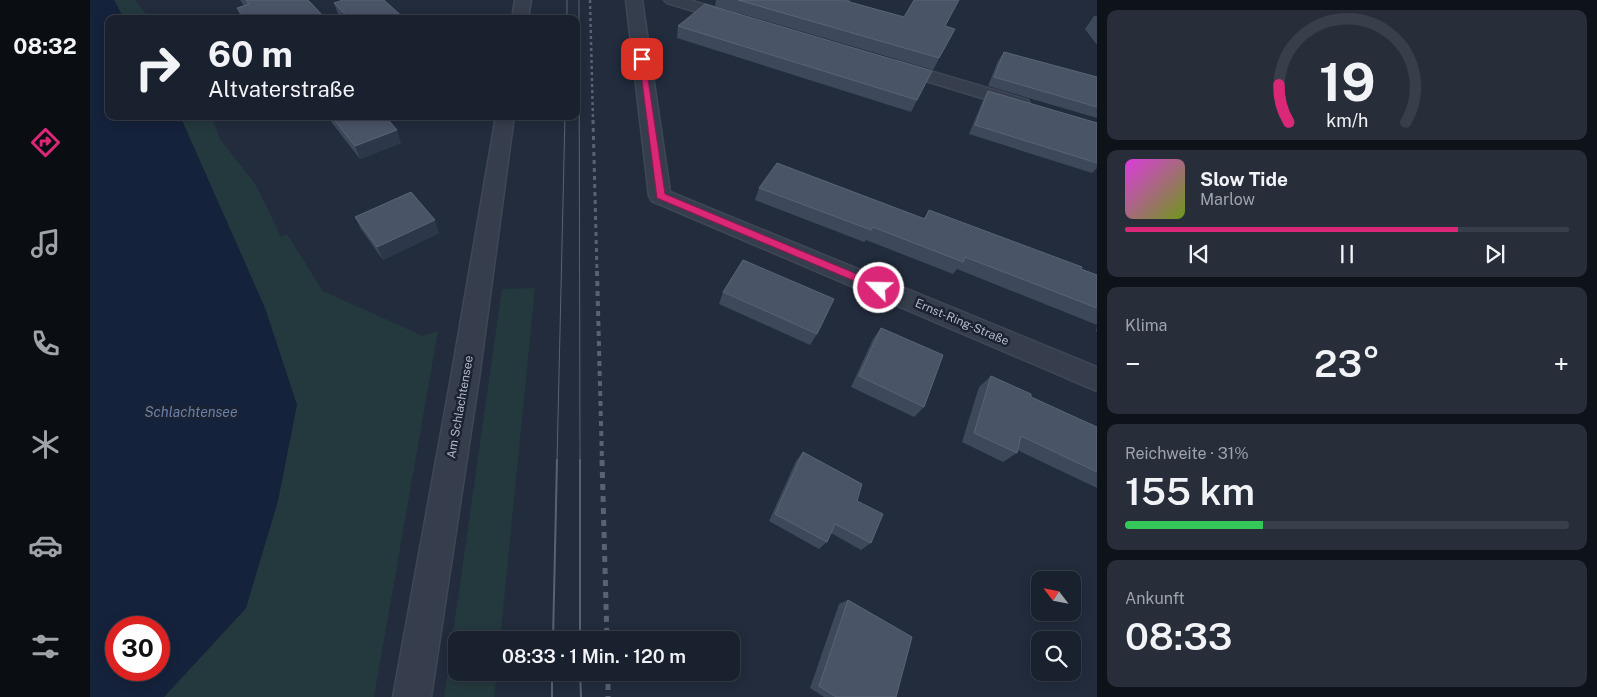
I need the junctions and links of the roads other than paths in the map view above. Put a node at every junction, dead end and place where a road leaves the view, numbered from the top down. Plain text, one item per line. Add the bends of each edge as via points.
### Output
1 (523, 0) edge
2 (634, 0) edge
3 (672, 0) edge
4 (521, 15) edge
5 (746, 22) edge
6 (884, 63) edge
7 (1041, 110) edge
8 (505, 120) edge
9 (1097, 379) edge
10 (412, 697) edge

1 - 4 street
2 - 9 street, Ernst-Ring-Straße via 660,196
3 - 5 street
6 - 7 street
8 - 10 street, Am Schlachtensee

